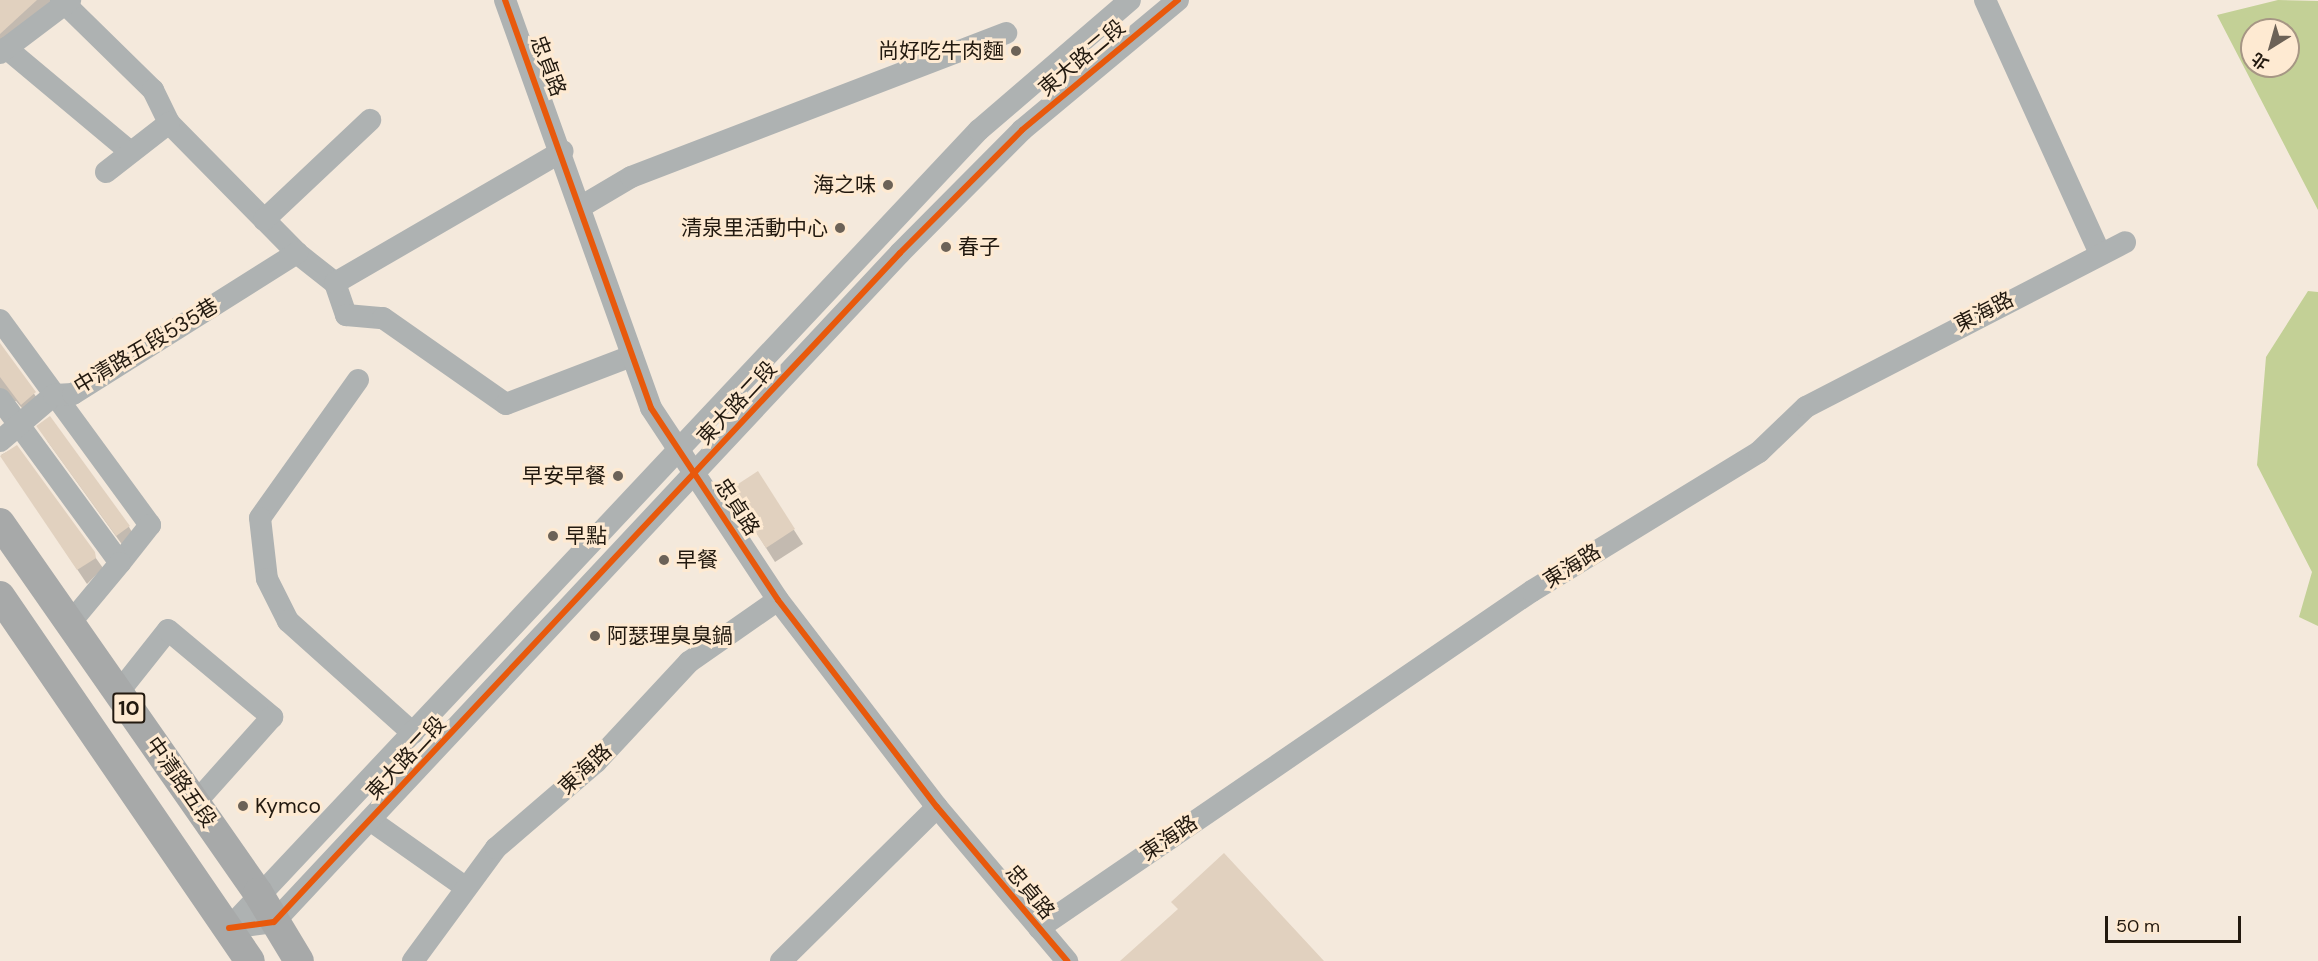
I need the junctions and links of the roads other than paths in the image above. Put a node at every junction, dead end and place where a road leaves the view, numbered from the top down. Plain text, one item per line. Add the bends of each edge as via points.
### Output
1 (505, 0) edge
2 (1130, 0) edge
3 (1178, 0) edge
4 (1985, 0) edge
5 (65, 2) edge
6 (1006, 33) dead end
7 (3, 51) edge
8 (370, 120) dead end
9 (169, 123) junction
10 (129, 151) junction
11 (563, 151) junction
12 (106, 172) dead end
13 (582, 206) junction
14 (264, 220) junction
15 (2126, 242) dead end
16 (297, 253) junction
17 (2100, 254) junction
18 (335, 283) junction
19 (0, 320) edge
20 (632, 356) junction
21 (358, 380) dead end
22 (54, 394) junction
23 (0, 399) edge
24 (17, 425) junction
25 (0, 441) edge
26 (680, 449) junction
27 (695, 472) junction
28 (0, 523) edge
29 (120, 564) junction
30 (0, 596) edge
31 (778, 600) junction
32 (70, 623) junction
33 (118, 693) junction
34 (413, 733) junction
35 (196, 802) junction
36 (937, 807) junction
37 (370, 820) junction
38 (465, 887) junction
39 (258, 893) junction
40 (274, 922) junction
41 (229, 928) junction
42 (1039, 928) junction
43 (250, 961) edge
44 (299, 961) edge
45 (413, 961) edge
46 (781, 961) edge
47 (1067, 961) edge

1 - 11 street, 忠貞路
2 - 26 street, 東大路二段 via 979,130
3 - 27 street, 東大路二段 via 1022,130
4 - 17 street
5 - 7 street
5 - 9 street via 153,90
6 - 13 street via 631,177
7 - 10 street
8 - 14 street
9 - 10 street
9 - 14 street
10 - 12 street
11 - 13 street, 忠貞路
11 - 18 street
13 - 20 street, 忠貞路
14 - 16 street
15 - 17 street, 東海路
16 - 18 street
16 - 22 street, 中清路五段535巷 via 73,394
17 - 42 street, 東海路 via 1806,407 1759,452 1532,591
18 - 20 street via 346,315 383,318 506,404
19 - 22 street
20 - 26 street, 忠貞路 via 651,408
21 - 34 street via 260,518 267,579 288,621
22 - 24 street, 中清路五段535巷
22 - 29 street via 150,525
23 - 24 street
24 - 25 street, 中清路五段535巷
24 - 29 street
26 - 27 street, 忠貞路
26 - 34 street, 東大路二段
27 - 31 street, 忠貞路
27 - 37 street, 東大路二段
28 - 32 main road, 中清路五段 / 10
29 - 32 street
30 - 41 main road, 中清路五段 / 10
31 - 36 street, 忠貞路
31 - 38 street, 東海路 via 689,662 596,762 496,848
32 - 33 main road, 中清路五段 / 10
33 - 35 main road, 中清路五段 / 10
33 - 35 street via 168,630 272,717
34 - 39 street, 東大路二段
35 - 39 main road, 中清路五段 / 10
36 - 42 street, 忠貞路
36 - 46 street
37 - 38 street
37 - 40 street, 東大路二段
38 - 45 street, 東海路
39 - 40 main road, 10
39 - 41 street, 東大路二段
40 - 41 street
40 - 44 main road, 10
41 - 43 main road, 10
42 - 47 street, 忠貞路

